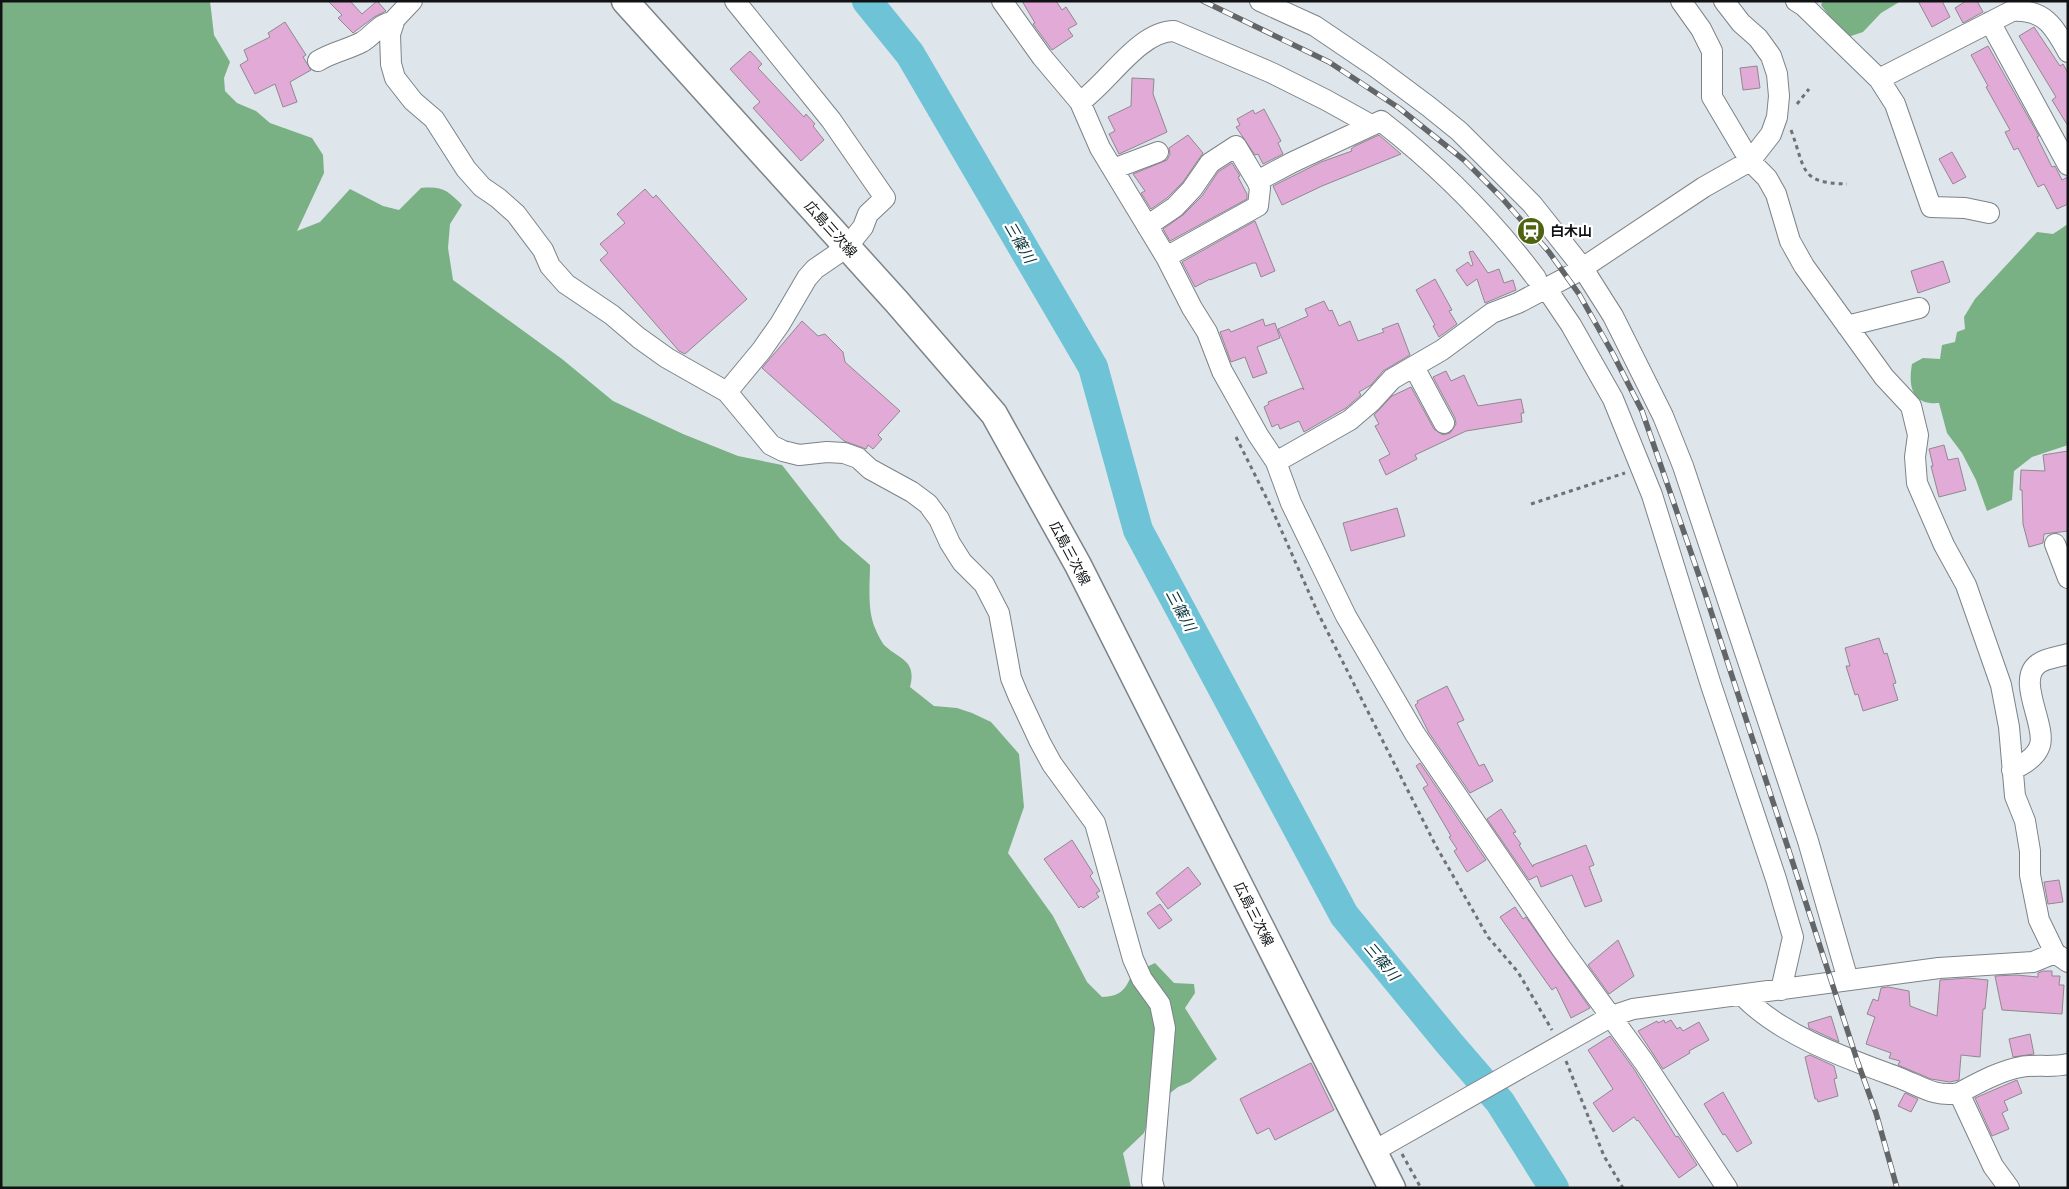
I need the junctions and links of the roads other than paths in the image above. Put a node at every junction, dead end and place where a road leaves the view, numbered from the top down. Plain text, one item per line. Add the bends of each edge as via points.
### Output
1 (625, 1) edge
2 (735, 1) edge
3 (1002, 1) edge
4 (1260, 1) edge
5 (1680, 1) edge
6 (1724, 1) edge
7 (1796, 1) edge
8 (401, 9) edge
9 (1990, 22) junction
10 (2068, 52) edge
11 (318, 61) dead end
12 (1879, 79) junction
13 (1080, 102) junction
14 (1371, 126) junction
15 (1158, 152) dead end
16 (1750, 161) junction
17 (2068, 165) edge
18 (1112, 169) junction
19 (1257, 181) junction
20 (1989, 214) dead end
21 (1147, 226) junction
22 (848, 247) junction
23 (1166, 257) junction
24 (1582, 267) junction
25 (1541, 283) junction
26 (1919, 308) dead end
27 (1847, 326) junction
28 (1414, 368) junction
29 (726, 392) junction
30 (1444, 423) dead end
31 (1276, 462) junction
32 (2054, 544) dead end
33 (2068, 578) edge
34 (2068, 654) edge
35 (2012, 770) junction
36 (2062, 957) edge
37 (1848, 980) junction
38 (1781, 990) junction
39 (1743, 996) junction
40 (1612, 1016) junction
41 (2068, 1064) edge
42 (1959, 1093) junction
43 (1374, 1151) junction
44 (1154, 1188) edge
45 (1392, 1188) edge
46 (1727, 1188) edge
47 (2009, 1188) edge

1 - 22 main road, 広島三次線
2 - 22 street via 831,120 885,198 868,214
3 - 13 street via 1042,58
4 - 24 street via 1315,26 1377,68 1459,131 1532,204
5 - 16 street via 1701,29 1712,51 1712,97
6 - 16 street via 1740,23 1758,38 1771,56 1777,74 1777,117 1771,134
7 - 12 street
8 - 11 street via 363,42 330,53
8 - 29 street via 390,34 395,78 412,101 434,119 466,169 482,187 516,214 543,250 550,266 566,284 667,358
9 - 10 street via 2012,11 2026,10 2055,28
9 - 12 street
9 - 17 street
12 - 20 street via 1895,104 1932,207 1966,208
13 - 14 street via 1139,46 1165,31 1174,31 1286,80
13 - 18 street
14 - 19 street
14 - 25 street via 1381,121 1447,176 1492,222
15 - 18 street
16 - 24 street via 1704,187
16 - 27 street via 1767,178 1776,194 1790,242 1804,266
18 - 21 street
19 - 21 street via 1236,146 1210,164 1175,207
19 - 23 street via 1260,188 1258,206
21 - 23 street
22 - 29 street via 815,268 766,345
22 - 43 main road, 広島三次線 via 994,414 1078,565
23 - 31 street via 1207,332 1229,384
24 - 25 street
24 - 37 street via 1641,369 1683,466 1808,841
25 - 28 street via 1518,302 1492,313
25 - 38 street via 1571,325 1614,399 1652,495 1793,937
26 - 27 street
27 - 35 street via 1884,377 1911,406 1918,435 1915,457 1917,483 1944,545 1966,585 2002,685
28 - 30 street
28 - 31 street via 1392,379 1350,420
29 - 44 street via 771,445 798,455 844,453 858,458 870,469 912,492 928,504 962,562 984,584 999,613 1011,678 1040,742 1062,780 1095,823 1133,959 1142,979 1160,1004 1164,1034
31 - 40 street via 1291,503 1346,616 1415,734 1561,948
32 - 33 street
34 - 35 street via 2039,663 2033,670 2030,683 2040,746 2028,761
35 - 36 street via 2015,796 2030,851 2030,875 2039,920
36 - 37 street
37 - 38 street
38 - 39 street
39 - 40 street via 1633,1009
39 - 42 street via 1757,1010 1847,1059 1929,1092
40 - 43 street
40 - 46 street
41 - 42 street via 2021,1067 1992,1076
42 - 47 street via 1993,1166
43 - 45 main road, 広島三次線

